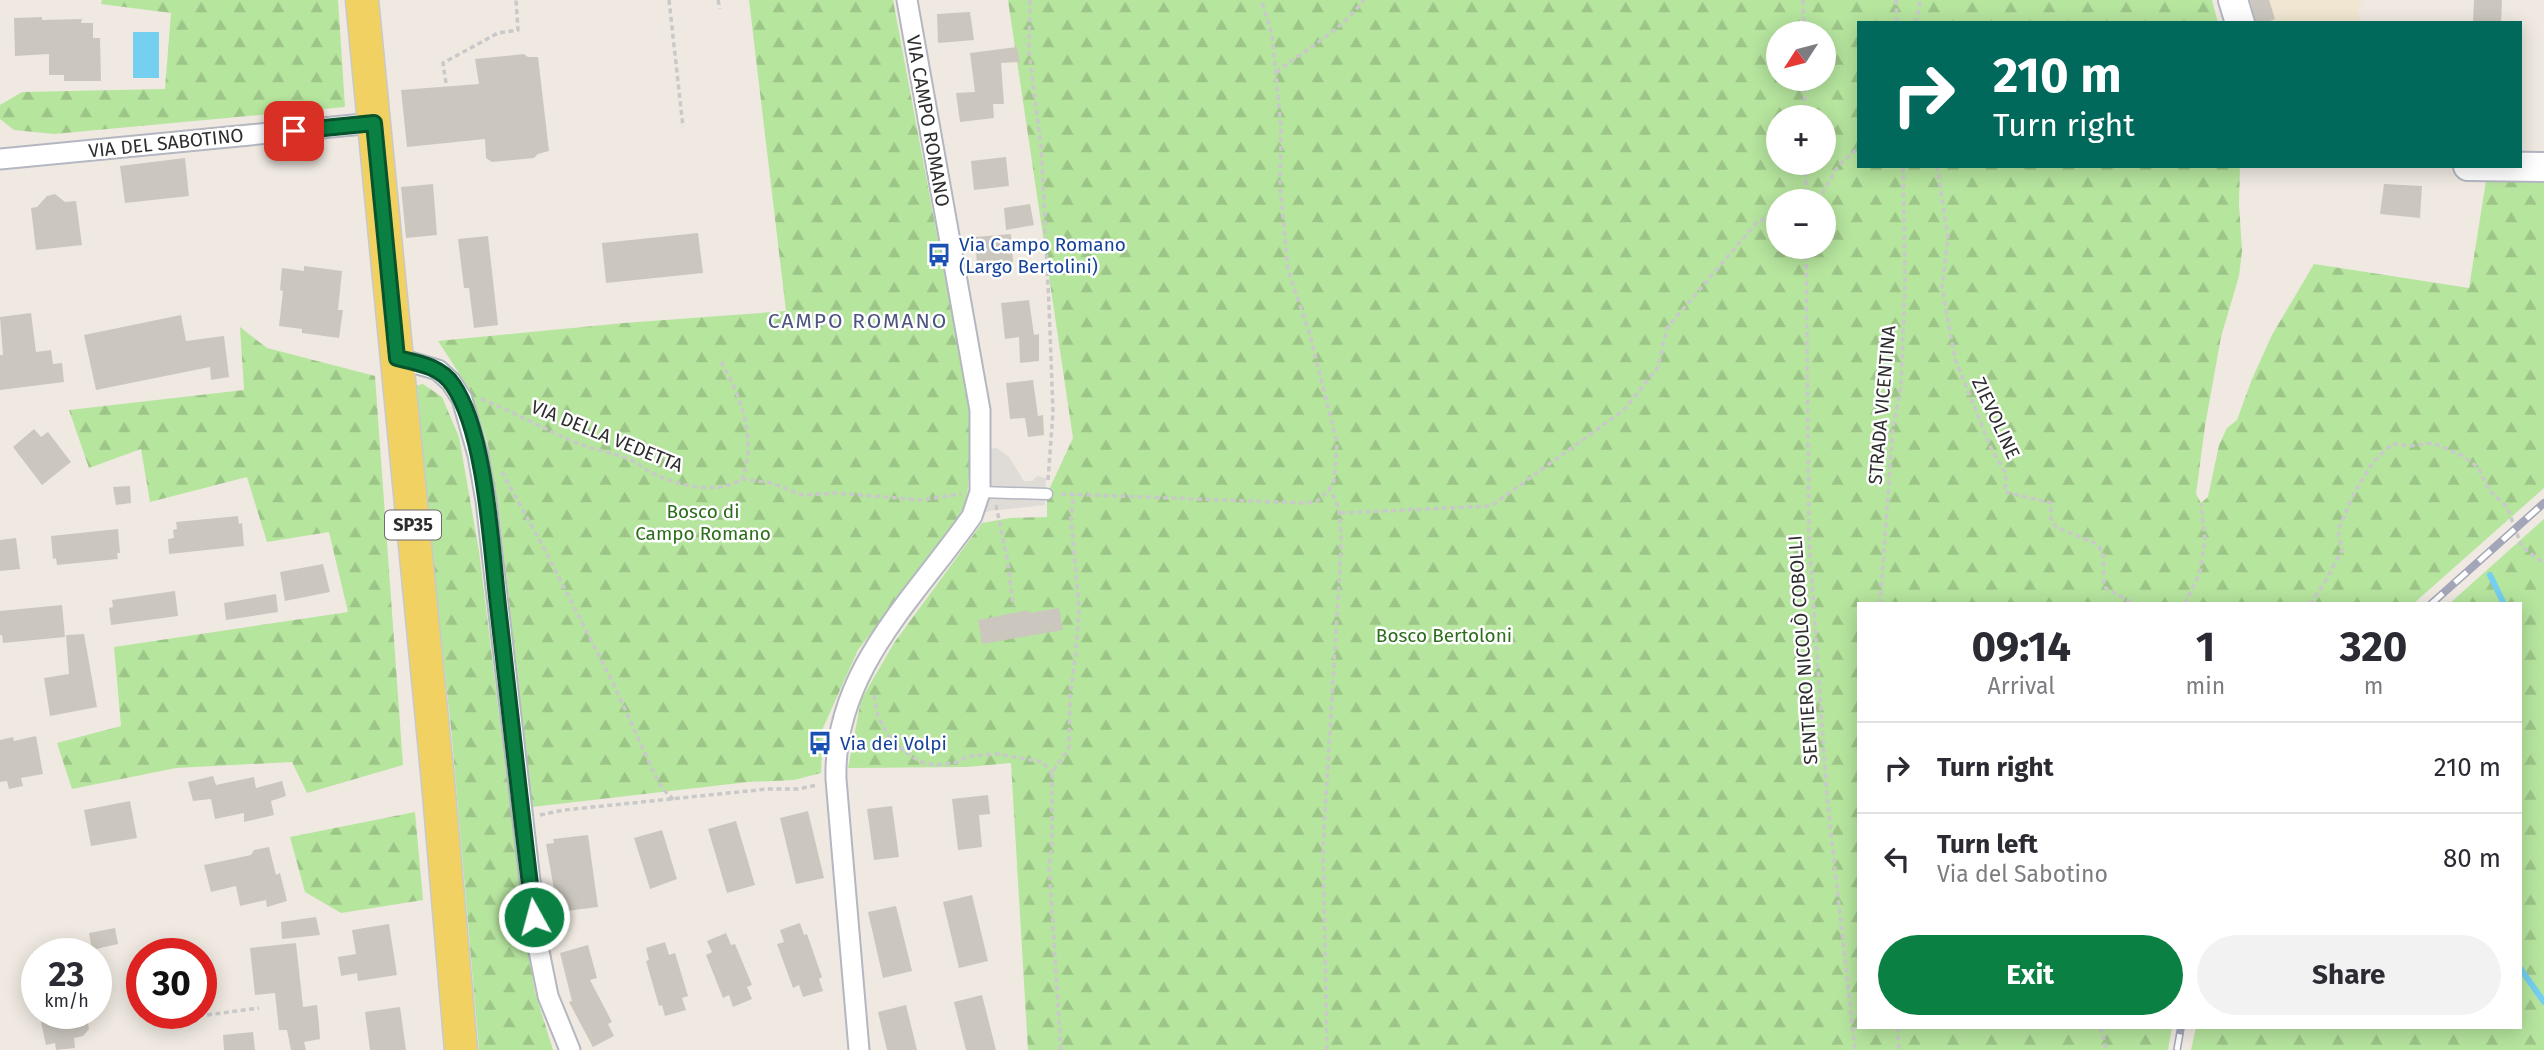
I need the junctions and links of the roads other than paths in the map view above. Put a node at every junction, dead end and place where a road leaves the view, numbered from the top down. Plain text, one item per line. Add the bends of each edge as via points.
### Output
1 (362, 0) edge
2 (907, 0) edge
3 (2232, 0) edge
4 (2239, 21) edge
5 (374, 123) junction
6 (0, 159) edge
7 (2522, 167) edge
8 (2544, 167) edge
9 (397, 358) junction
10 (986, 492) junction
11 (1047, 494) road end
12 (461, 1050) edge
13 (570, 1050) edge
14 (859, 1050) edge

1 - 5 main road, SP35
2 - 10 street, VIA CAMPO ROMANO via 980,410
3 - 4 street
5 - 6 street, VIA DEL SABOTINO
5 - 9 main road, SP35
7 - 8 street
9 - 12 main road, SP35
9 - 13 street via 438,370 451,382 462,399 478,455 542,973
10 - 11 lane
10 - 14 street via 875,645 841,723 836,779

